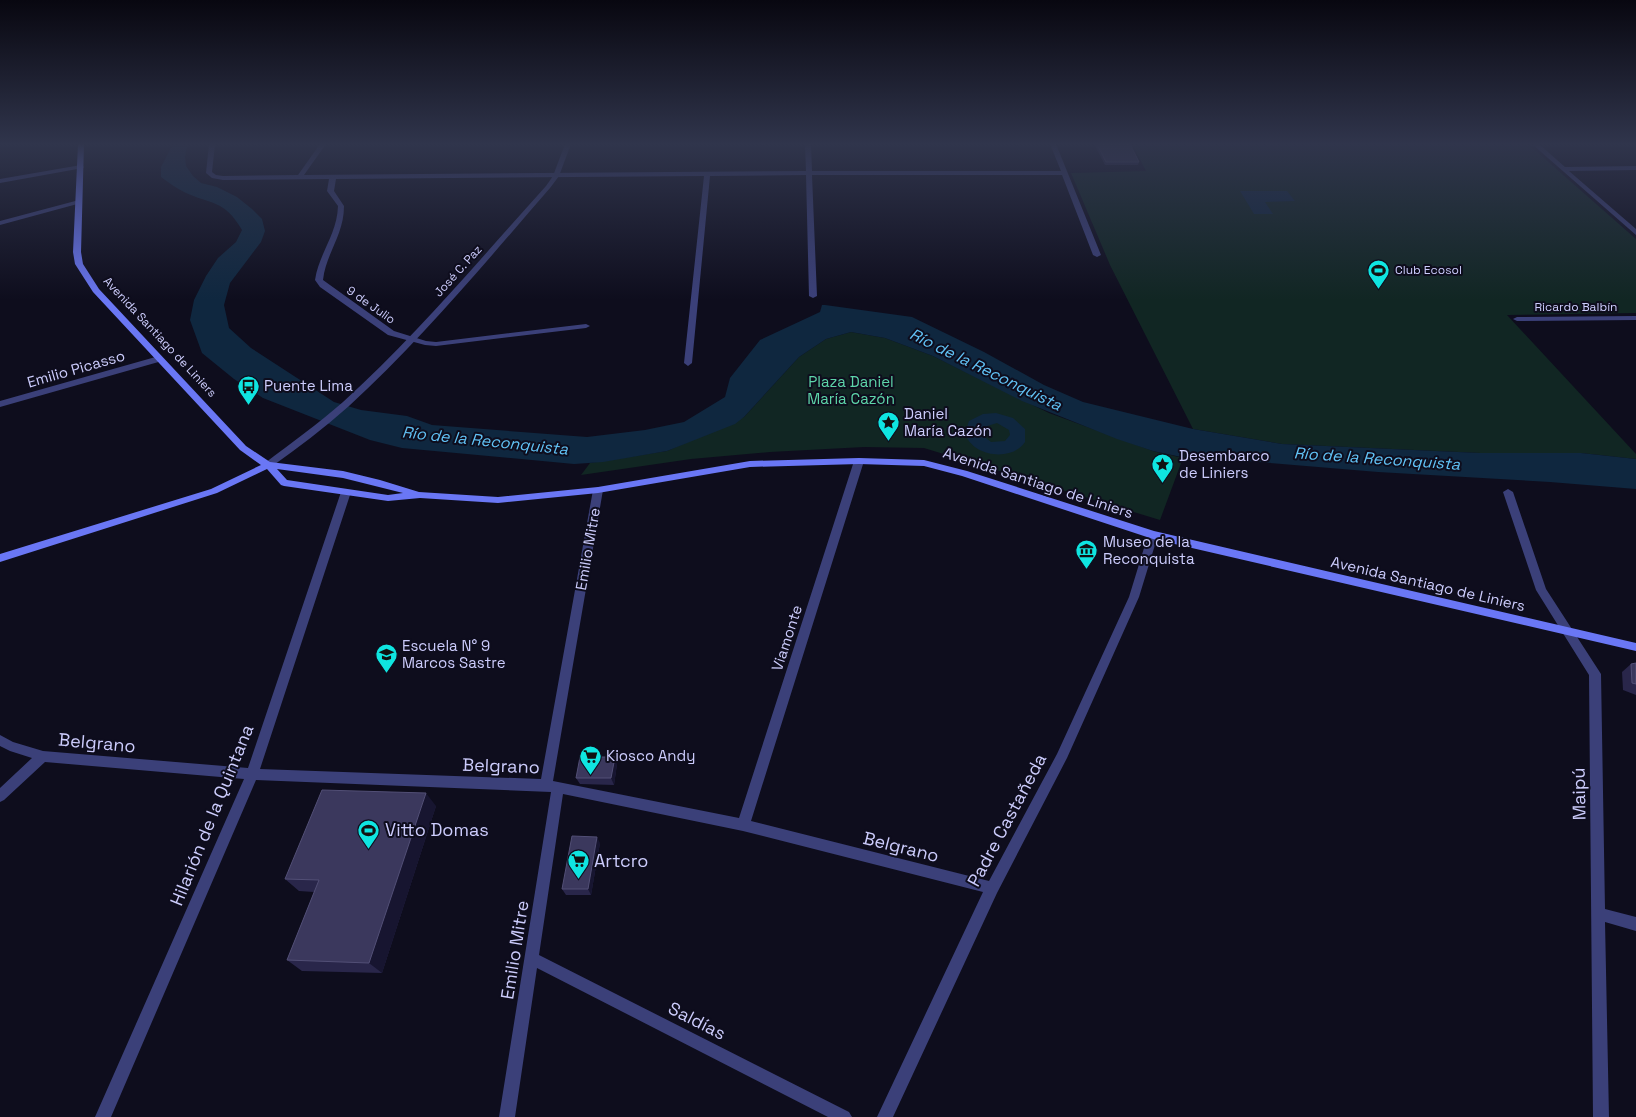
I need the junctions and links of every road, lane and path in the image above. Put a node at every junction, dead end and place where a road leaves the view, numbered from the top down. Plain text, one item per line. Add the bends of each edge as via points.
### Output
1 (79, 196) edge
2 (331, 196) edge
3 (540, 196) edge
4 (705, 196) edge
5 (810, 196) edge
6 (1075, 196) edge
7 (1593, 196) edge
8 (79, 202) junction
9 (0, 223) edge
10 (1636, 234) edge
11 (1098, 255) dead end
12 (813, 296) dead end
13 (1636, 318) edge
14 (1517, 319) dead end
15 (586, 326) dead end
16 (410, 340) junction
17 (160, 360) junction
18 (688, 363) dead end
19 (0, 404) edge
20 (859, 461) junction
21 (268, 465) junction
22 (598, 490) junction
23 (346, 492) junction
24 (1508, 492) dead end
25 (420, 495) junction
26 (1153, 535) junction
27 (0, 558) edge
28 (1567, 630) junction
29 (1636, 647) edge
30 (0, 740) edge
31 (43, 756) junction
32 (252, 774) junction
33 (552, 786) junction
34 (0, 796) edge
35 (743, 825) junction
36 (992, 888) junction
37 (1600, 914) junction
38 (1636, 924) edge
39 (532, 959) junction
40 (104, 1117) edge
41 (507, 1117) edge
42 (844, 1117) edge
43 (885, 1117) edge
44 (1601, 1117) edge

1 - 8 main road, Avenida Santiago de Liniers
2 - 16 street, 9 de Julio via 342,206 338,229 323,261 319,280 391,333
3 - 16 street, José C. Paz
4 - 18 street
5 - 12 street
6 - 11 street
7 - 10 street
8 - 9 street
8 - 17 main road, Avenida Santiago de Liniers via 79,264 96,290
13 - 14 street, Ricardo Balbín
15 - 16 street, 9 de Julio via 436,344
16 - 21 street, José C. Paz via 349,402 312,434
17 - 19 street, Emilio Picasso
17 - 21 main road, Avenida Santiago de Liniers via 243,448
20 - 22 main road, Avenida Santiago de Liniers via 750,464
20 - 26 main road, Avenida Santiago de Liniers via 924,463 942,467
20 - 35 street, Viamonte
21 - 23 main road, Avenida Santiago de Liniers via 284,483
21 - 25 main road, Avenida Santiago de Liniers via 301,467 363,479
21 - 27 main road via 214,491
22 - 25 main road, Avenida Santiago de Liniers via 498,500
22 - 33 street, Emilio Mitre
23 - 25 main road, Avenida Santiago de Liniers via 388,498
23 - 32 street, Hilarión de la Quintana
24 - 28 street, Maipú via 1541,590
26 - 28 main road, Avenida Santiago de Liniers
26 - 36 street, Padre Castañeda via 1134,597 1065,749
28 - 29 main road, Avenida Santiago de Liniers
28 - 37 street, Maipú via 1595,674
30 - 31 street, Belgrano
31 - 32 street, Belgrano
31 - 34 street
32 - 33 street, Belgrano
32 - 40 street, Hilarión de la Quintana
33 - 35 street, Belgrano
33 - 39 street, Emilio Mitre
35 - 36 street, Belgrano
36 - 43 street, Padre Castañeda
37 - 38 street
37 - 44 street, Maipú
39 - 41 street, Emilio Mitre
39 - 42 street, Saldías

